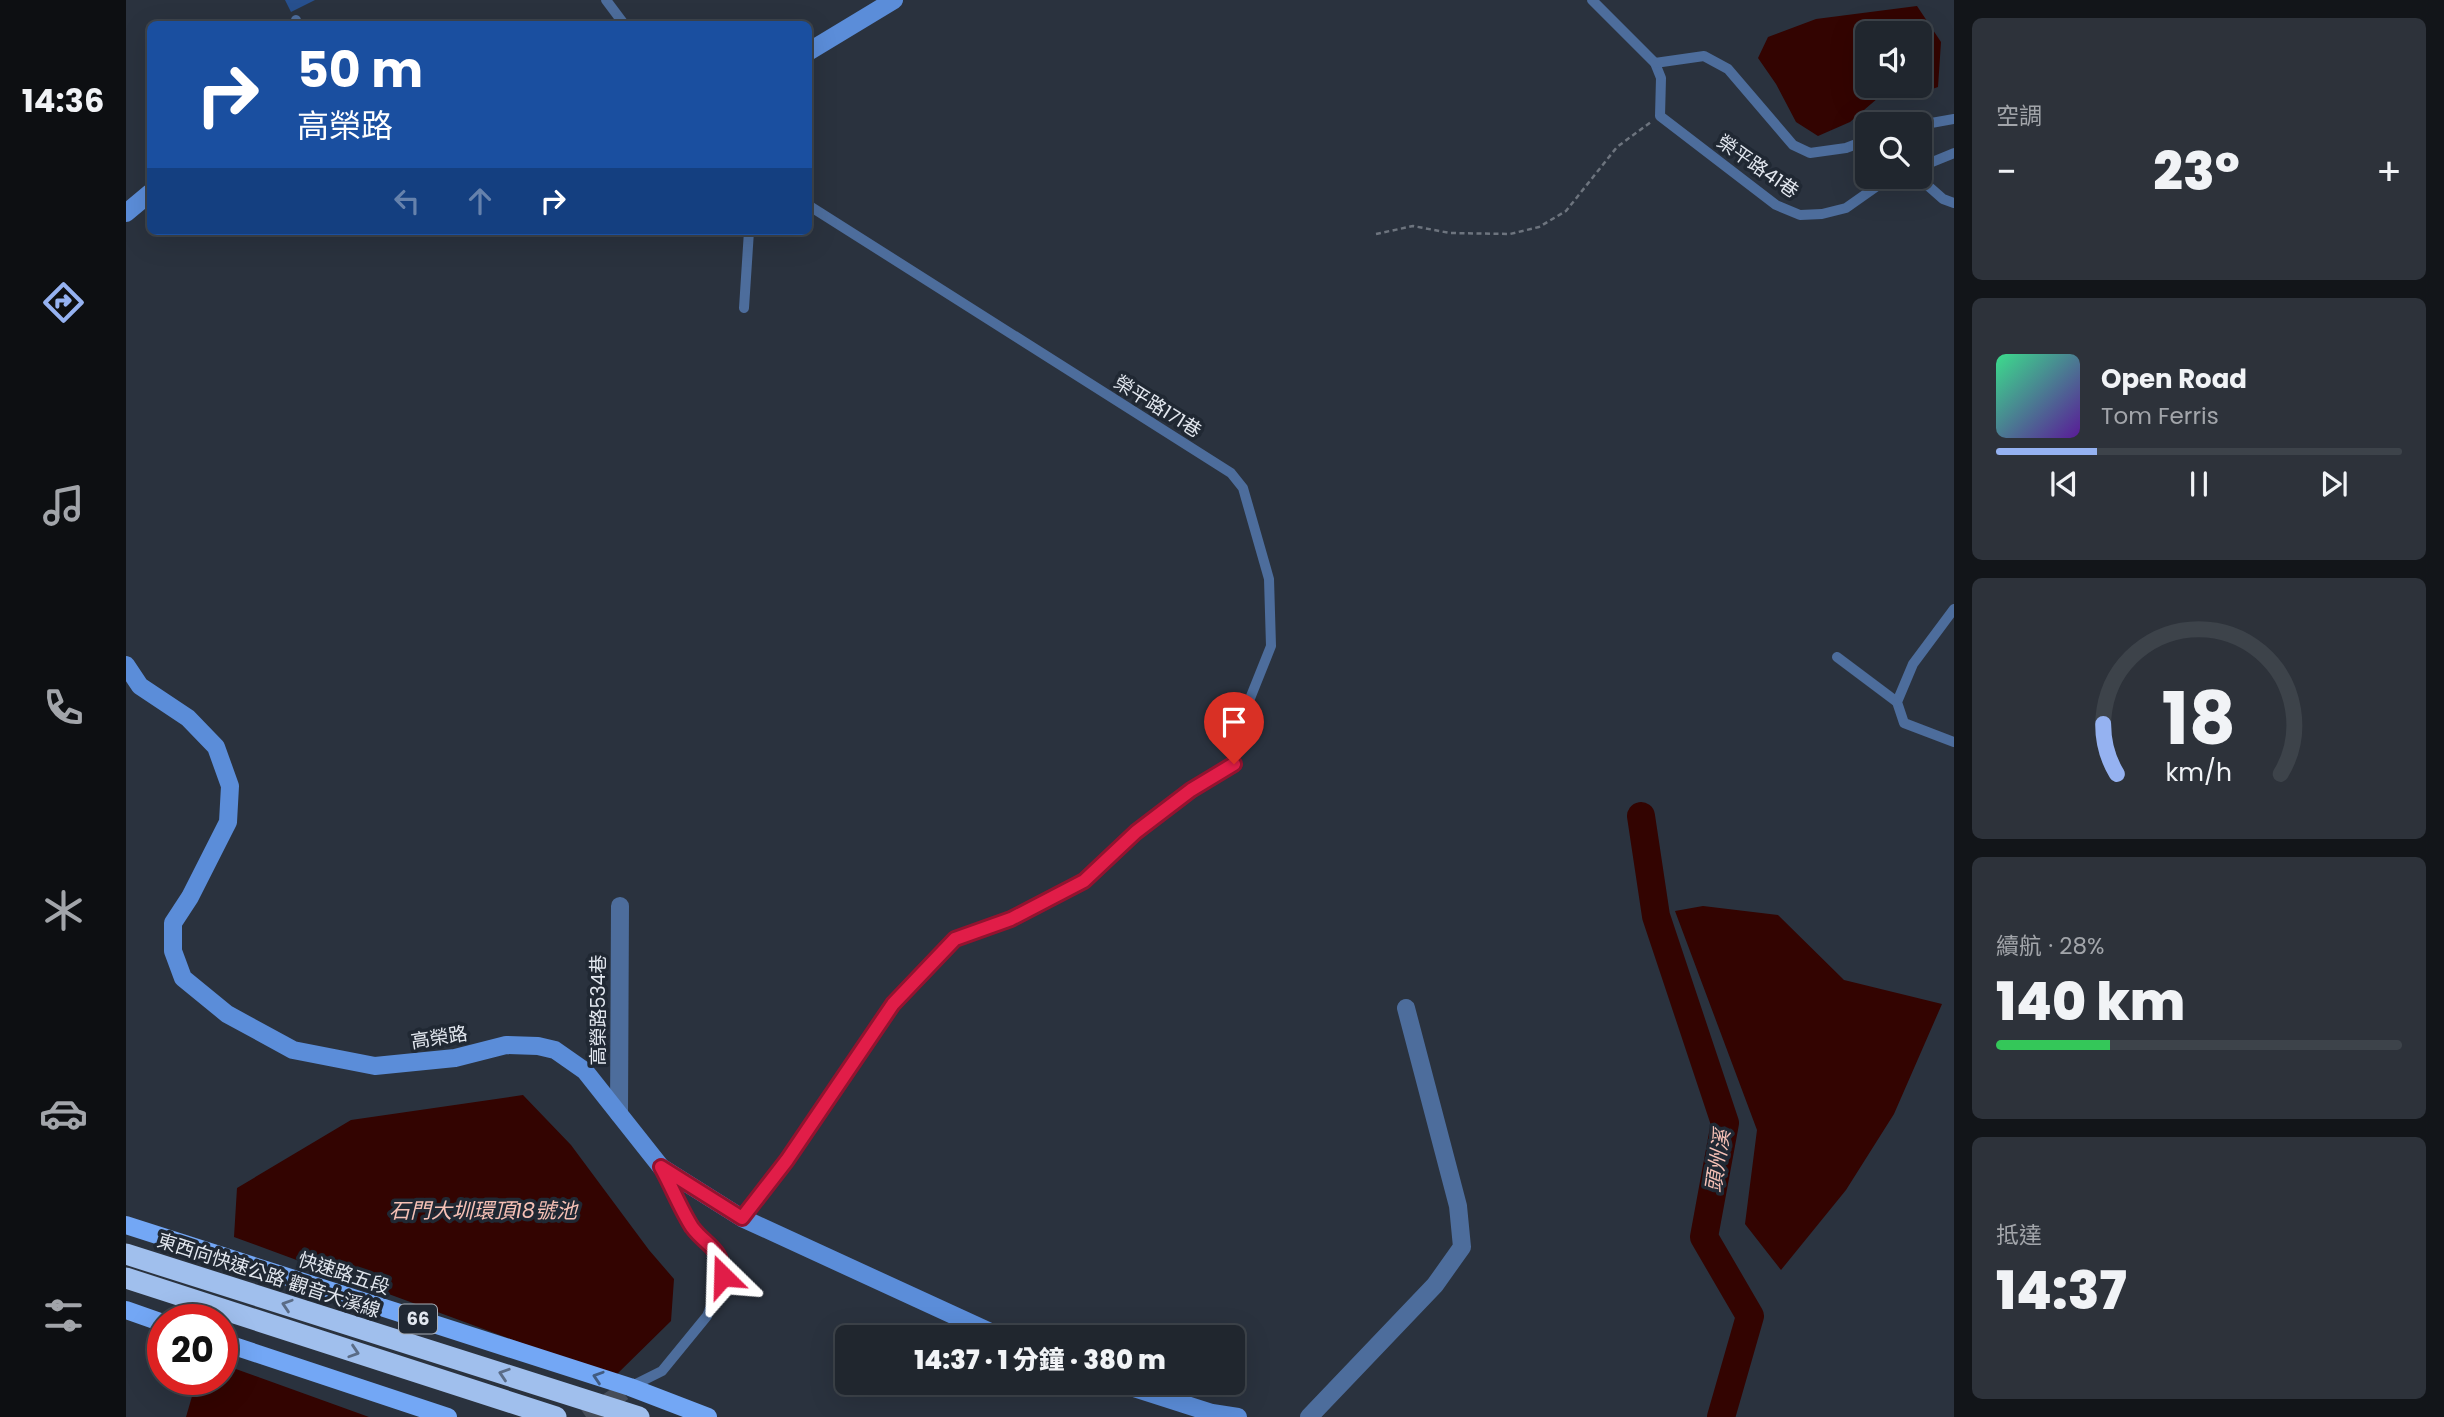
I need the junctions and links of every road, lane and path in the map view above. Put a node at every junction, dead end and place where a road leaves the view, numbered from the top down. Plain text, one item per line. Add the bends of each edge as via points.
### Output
1 (606, 0) edge
2 (894, 0) edge
3 (1592, 0) edge
4 (622, 21) edge
5 (812, 49) edge
6 (1655, 63) junction
7 (1660, 116) junction
8 (1954, 119) edge
9 (1932, 123) edge
10 (1855, 145) edge
11 (1954, 153) edge
12 (1932, 162) edge
13 (1873, 189) edge
14 (1932, 189) edge
15 (147, 196) edge
16 (1954, 203) edge
17 (812, 208) edge
18 (126, 213) edge
19 (1376, 234) dead end
20 (749, 235) edge
21 (744, 308) dead end
22 (1954, 610) edge
23 (1837, 657) dead end
24 (126, 665) edge
25 (1897, 702) junction
26 (1954, 742) edge
27 (620, 906) dead end
28 (1406, 1008) dead end
29 (619, 1114) junction
30 (661, 1167) junction
31 (742, 1218) junction
32 (126, 1225) edge
33 (126, 1254) edge
34 (126, 1279) edge
35 (126, 1310) edge
36 (147, 1317) edge
37 (975, 1325) edge
38 (238, 1347) edge
39 (630, 1387) junction
40 (1156, 1395) edge
41 (448, 1417) edge
42 (556, 1417) edge
43 (639, 1417) edge
44 (708, 1417) edge
45 (1238, 1417) edge
46 (1309, 1417) edge

1 - 4 lane
2 - 5 street
3 - 6 lane
6 - 7 lane via 1661,78
6 - 10 lane, 榮平路41巷 via 1704,56 1728,69 1793,145 1810,153
7 - 13 lane, 榮平路41巷 via 1776,205 1800,215 1846,208
7 - 19 path via 1617,147 1566,211 1539,227 1510,234 1450,233 1413,226
8 - 9 lane
11 - 12 lane
14 - 16 lane
15 - 18 street
17 - 31 lane, 榮平路171巷 via 1231,473 1243,488 1269,579 1271,646 1245,711 1234,764 1136,832 1084,881 1011,919 955,939 893,1004
20 - 21 lane
22 - 25 lane via 1913,664
23 - 25 lane
24 - 29 street, 高榮路 via 140,686 188,718 216,747 230,786 228,822 173,923 173,951 183,978 227,1014 293,1050 374,1066 455,1058 506,1045 555,1050 585,1071
25 - 26 lane via 1904,723
27 - 29 street, 高榮路534巷
28 - 46 street via 1458,1206 1462,1247 1435,1285
29 - 30 street, 高榮路
30 - 31 street, 高榮路
30 - 39 lane via 692,1227 717,1251 723,1276 707,1316 662,1371
31 - 37 street, 高榮路
39 -> 32 main road, 快速路五段 / 66
43 -> 33 highway, 東西向快速公路 觀音大溪線 / 66
34 -> 42 highway
35 - 36 main road
38 - 41 main road
39 - 44 main road, 快速路五段 / 66
40 - 45 street

